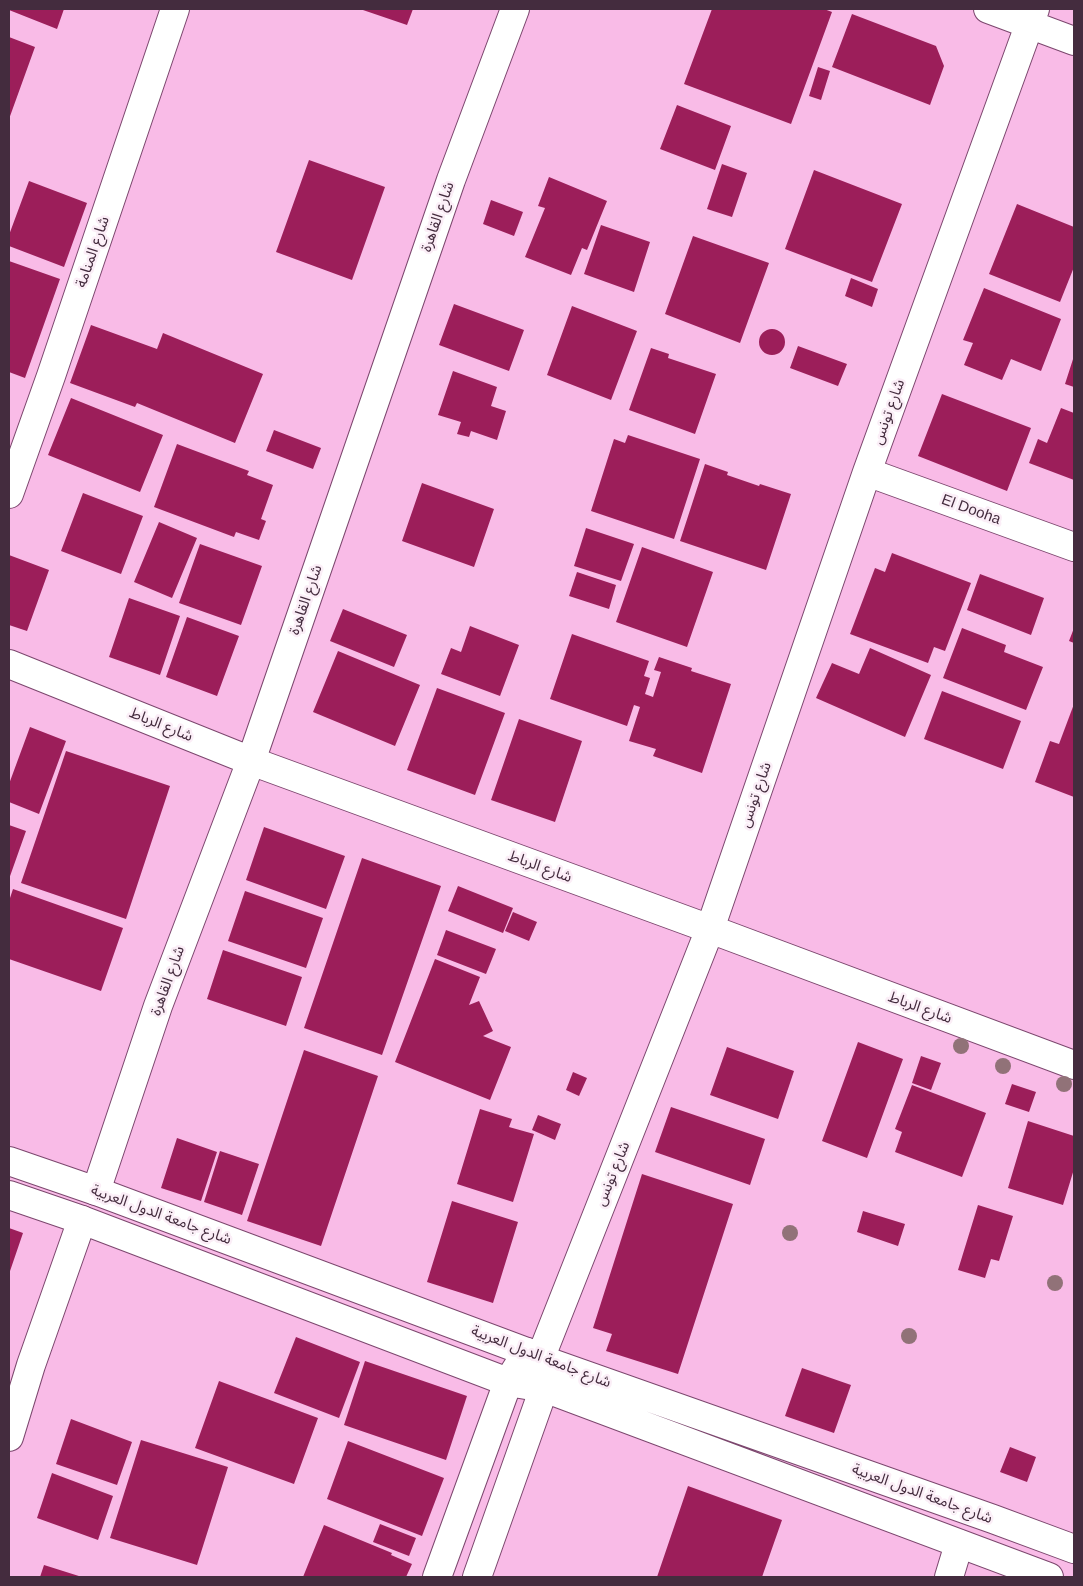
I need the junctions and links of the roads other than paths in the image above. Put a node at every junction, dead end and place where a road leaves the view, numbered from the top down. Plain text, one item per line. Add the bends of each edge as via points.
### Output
1 (175, 9) edge
2 (514, 9) edge
3 (988, 9) edge
4 (1033, 16) edge
5 (1074, 41) edge
6 (868, 472) junction
7 (9, 494) edge
8 (1074, 547) edge
9 (9, 664) edge
10 (251, 761) junction
11 (710, 929) junction
12 (1074, 1065) edge
13 (9, 1160) edge
14 (96, 1191) junction
15 (9, 1195) edge
16 (82, 1220) junction
17 (534, 1355) junction
18 (20, 1361) edge
19 (508, 1382) junction
20 (544, 1388) junction
21 (9, 1437) edge
22 (959, 1544) junction
23 (1074, 1549) edge
24 (437, 1577) edge
25 (477, 1577) edge
26 (949, 1577) edge
27 (1049, 1577) edge

1 - 7 street, شارع المنامة
2 - 10 street, شارع القاهرة via 451,180
3 - 4 street
4 - 5 street
4 - 6 street, شارع تونس
6 - 8 street, El Dooha
6 - 11 street, شارع تونس
9 - 10 street, شارع الرباط
10 - 11 street, شارع الرباط
10 - 14 street, شارع القاهرة via 158,1006
11 - 12 street, شارع الرباط
11 - 17 street, شارع تونس
13 - 14 street, شارع جامعة الدول العربية
14 - 17 street, شارع جامعة الدول العربية
15 - 16 street, شارع جامعة الدول العربية
16 - 18 street
16 - 19 street, شارع جامعة الدول العربية
17 - 19 street, شارع تونس
17 - 20 street, شارع تونس
17 - 23 street, شارع جامعة الدول العربية
18 - 21 street
19 - 20 street, شارع جامعة الدول العربية
19 - 24 street, شارع تونس
20 - 22 street, شارع جامعة الدول العربية
20 - 25 street, شارع تونس
22 - 26 street
22 - 27 street, شارع جامعة الدول العربية

